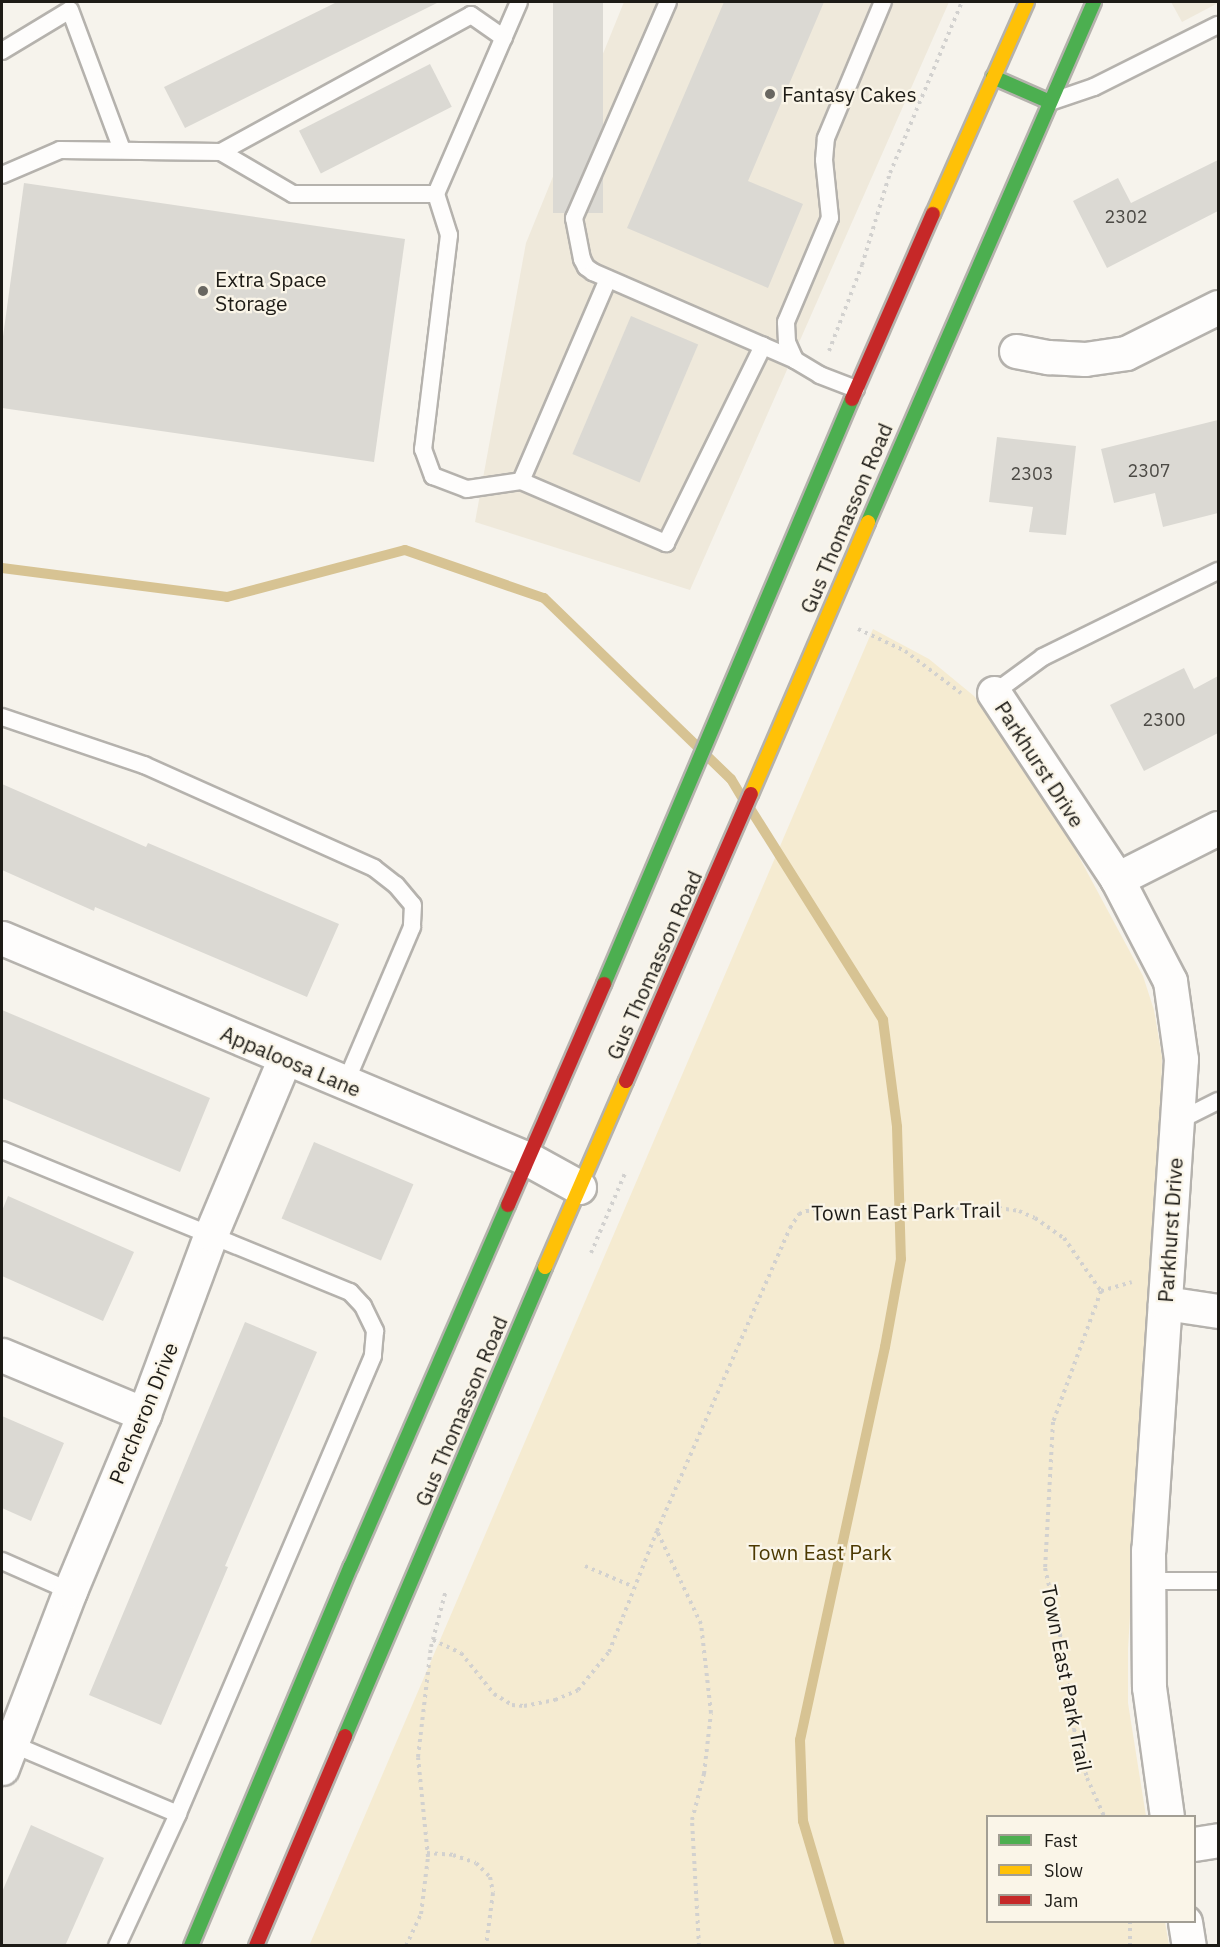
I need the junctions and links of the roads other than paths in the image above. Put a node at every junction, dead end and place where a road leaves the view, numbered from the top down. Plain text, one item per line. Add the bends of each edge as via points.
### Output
1 (519, 2) edge
2 (668, 2) edge
3 (883, 2) edge
4 (1027, 2) edge
5 (1094, 2) edge
6 (68, 6) edge
7 (1218, 25) edge
8 (504, 38) junction
9 (2, 51) edge
10 (993, 77) junction
11 (1050, 102) junction
12 (122, 150) junction
13 (221, 152) junction
14 (2, 175) edge
15 (436, 194) junction
16 (608, 279) junction
17 (1218, 307) edge
18 (763, 346) junction
19 (1016, 351) dead end
20 (795, 360) junction
21 (856, 389) junction
22 (521, 481) junction
23 (1218, 571) edge
24 (979, 696) joint
25 (2, 717) edge
26 (1218, 828) edge
27 (1118, 879) junction
28 (2, 938) edge
29 (285, 1058) junction
30 (345, 1084) junction
31 (1218, 1101) edge
32 (1176, 1122) junction
33 (2, 1150) edge
34 (530, 1160) junction
35 (579, 1187) junction
36 (211, 1234) junction
37 (1165, 1304) junction
38 (1218, 1311) edge
39 (2, 1355) edge
40 (144, 1414) junction
41 (2, 1561) edge
42 (1148, 1581) junction
43 (1218, 1581) edge
44 (70, 1591) junction
45 (7, 1756) edge
46 (178, 1814) junction
47 (1167, 1815) edge
48 (1218, 1839) edge
49 (1196, 1844) edge
50 (1185, 1923) edge
51 (117, 1946) edge
52 (191, 1946) edge
53 (256, 1946) edge
54 (1189, 1946) edge

1 - 8 lane
2 - 16 lane via 574,218 586,267
3 - 20 lane via 826,138 824,160 830,218 786,322 787,342
4 - 10 main road, Gus Thomasson Road
5 - 11 main road, Gus Thomasson Road
6 - 9 lane
6 - 12 lane
7 - 11 lane via 1094,87
8 - 13 lane via 471,15
8 - 15 lane
10 - 11 main road
10 - 21 main road, Gus Thomasson Road
11 - 35 main road, Gus Thomasson Road via 691,937
12 - 13 lane
12 - 14 lane via 60,150
13 - 15 lane via 293,194
15 - 22 lane via 449,235 423,449 433,477 467,489
16 - 18 lane
16 - 22 lane
17 - 19 street via 1126,353 1085,359
18 - 20 lane
18 - 22 lane via 666,543
20 - 21 lane
21 - 34 main road, Gus Thomasson Road
23 - 24 lane via 1043,657
24 - 27 street, Parkhurst Drive
25 - 30 lane via 144,765 374,868 396,885 413,905 412,927
26 - 27 street
27 - 32 street, Parkhurst Drive via 1170,981 1180,1059
28 - 29 street, Appaloosa Lane
29 - 30 street, Appaloosa Lane
29 - 36 street, Percheron Drive
30 - 34 street, Appaloosa Lane
31 - 32 lane
32 - 37 street, Parkhurst Drive
33 - 36 lane
34 - 35 street, Appaloosa Lane
34 - 52 main road, Gus Thomasson Road via 351,1566
35 - 53 main road, Gus Thomasson Road
36 - 40 street, Percheron Drive
36 - 46 lane via 350,1292 363,1306 375,1331 374,1356
37 - 38 street
37 - 42 street, Parkhurst Drive
39 - 40 street
40 - 44 street, Percheron Drive
41 - 44 lane
42 - 43 lane
42 - 47 street, Parkhurst Drive via 1149,1687
44 - 45 street, Percheron Drive
45 - 46 lane
46 - 51 lane
48 - 49 street
50 - 54 street

